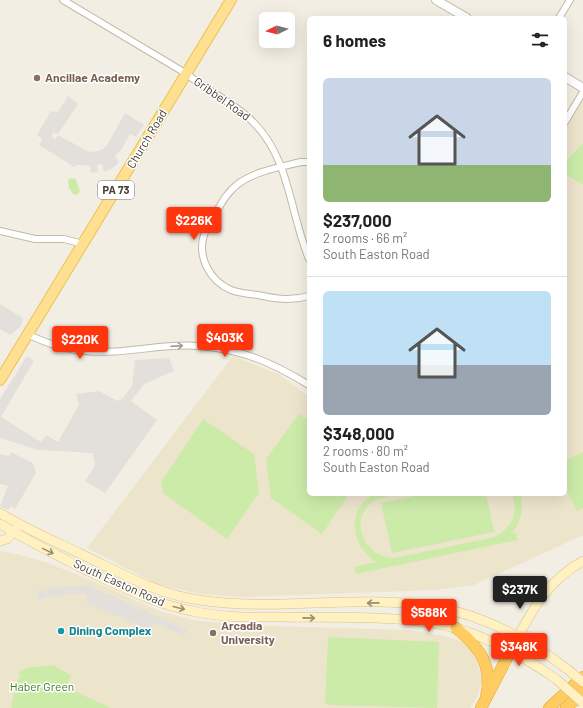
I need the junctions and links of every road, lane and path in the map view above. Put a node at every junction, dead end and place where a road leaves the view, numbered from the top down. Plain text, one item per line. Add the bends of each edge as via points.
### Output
1 (63, 0) edge
2 (231, 0) edge
3 (436, 0) edge
4 (570, 0) edge
5 (464, 16) edge
6 (560, 16) edge
7 (187, 74) junction
8 (567, 78) edge
9 (583, 88) edge
10 (583, 92) edge
11 (567, 119) edge
12 (307, 162) edge
13 (281, 168) junction
14 (0, 231) edge
15 (83, 244) junction
16 (307, 252) edge
17 (307, 296) edge
18 (27, 334) junction
19 (0, 380) edge
20 (307, 384) edge
21 (0, 513) edge
22 (0, 524) edge
23 (20, 524) junction
24 (14, 532) junction
25 (0, 541) edge
26 (583, 561) edge
27 (257, 605) junction
28 (256, 617) junction
29 (456, 628) junction
30 (518, 636) junction
31 (511, 650) junction
32 (583, 677) edge
33 (583, 682) edge
34 (583, 692) edge
35 (483, 703) edge
36 (583, 704) edge
37 (549, 708) edge
38 (566, 708) edge

1 - 7 street, Gribbel Road
2 - 7 main road, Church Road / PA 73
3 - 5 street
4 - 6 street
7 - 13 street, Gribbel Road via 239,109 254,123 267,138
7 - 15 main road, Church Road / PA 73
8 - 9 street
10 - 11 street
12 - 13 street
13 - 16 street, Gribbel Road
13 - 17 street via 252,176 239,183 229,193 205,234 202,250 204,262 214,279 232,290 282,300
14 - 15 street via 35,239 64,239
15 - 18 main road, Church Road / PA 73
18 - 19 main road, Church Road / PA 73
18 -> 20 street via 53,345 74,350 99,352 198,346 238,352 272,363
21 - 23 main road, South Easton Road
22 - 24 main road, South Easton Road
23 - 24 main road
23 - 27 main road, South Easton Road via 154,589 197,600
24 - 25 main road via 8,539
24 -> 28 main road, South Easton Road via 144,597 192,611
26 - 30 main road via 561,576 541,596
27 - 28 main road
30 -> 27 main road, South Easton Road via 464,614 432,606
28 -> 29 main road, South Easton Road via 393,618
29 - 31 main road, South Easton Road
29 - 35 highway via 475,645 484,660 489,679
30 - 31 main road
30 - 33 main road, South Easton Road, bridge via 550,656
31 - 35 highway
31 - 36 main road, South Easton Road, bridge via 556,679
32 - 37 highway
34 - 38 highway

